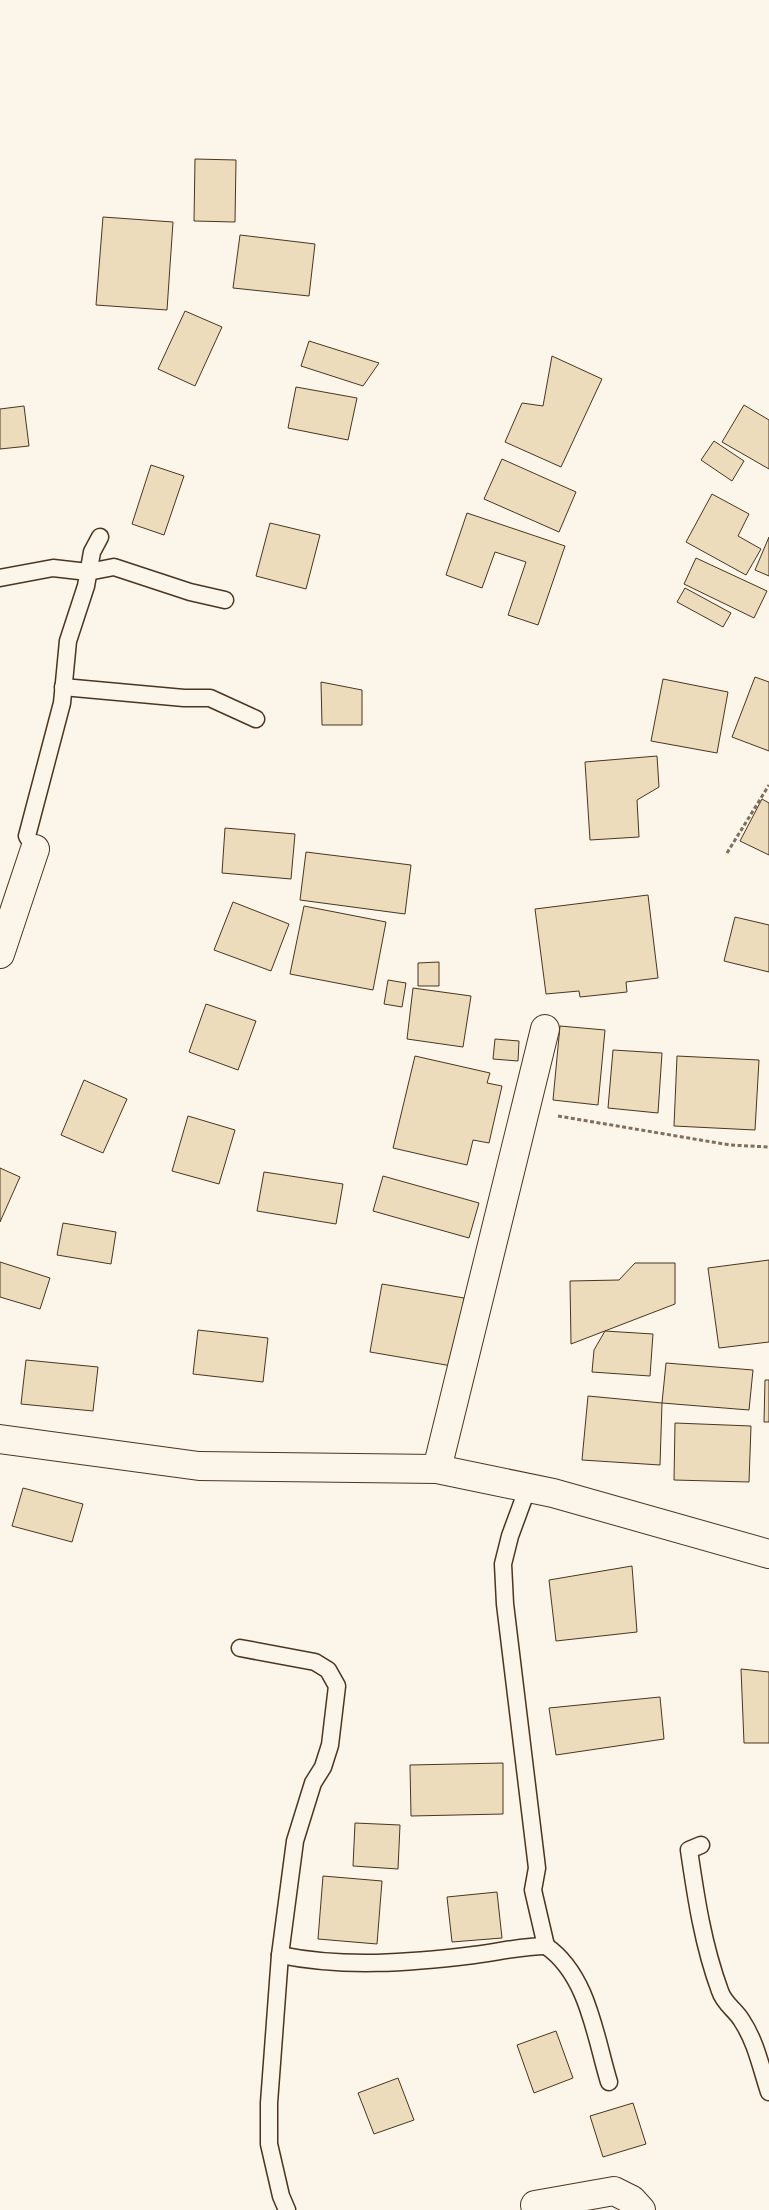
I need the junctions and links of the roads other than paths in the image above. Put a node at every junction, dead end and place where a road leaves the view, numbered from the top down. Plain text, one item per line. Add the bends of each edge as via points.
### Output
1 (100, 537) dead end
2 (88, 572) junction
3 (0, 578) edge
4 (225, 600) dead end
5 (63, 687) junction
6 (256, 719) dead end
7 (36, 849) joint
8 (0, 954) edge
9 (545, 1029) dead end
10 (0, 1439) edge
11 (438, 1469) junction
12 (528, 1487) junction
13 (769, 1554) edge
14 (240, 1648) dead end
15 (701, 1845) dead end
16 (546, 1946) junction
17 (280, 1955) junction
18 (610, 2082) dead end
19 (769, 2092) edge
20 (536, 2205) dead end
21 (287, 2210) edge
22 (641, 2210) edge

1 - 2 lane via 92,552
2 - 3 lane via 53,568
2 - 4 lane via 114,567
2 - 5 lane via 68,642
5 - 6 lane via 210,698
5 - 7 lane via 62,703 27,836
7 - 8 street
9 - 11 street
10 - 11 street via 199,1466
11 - 12 street
12 - 13 street
12 - 16 lane via 503,1564 537,1868 533,1890
14 - 17 lane via 315,1662 328,1670 337,1686 330,1745 323,1767 313,1783 295,1841
15 - 19 lane via 689,1850 708,1952 720,1993 751,2037
16 - 17 lane via 387,1963 344,1963
16 - 18 lane via 558,1955 577,1980
17 - 21 lane via 269,2144
20 - 22 street via 614,2191 632,2200

